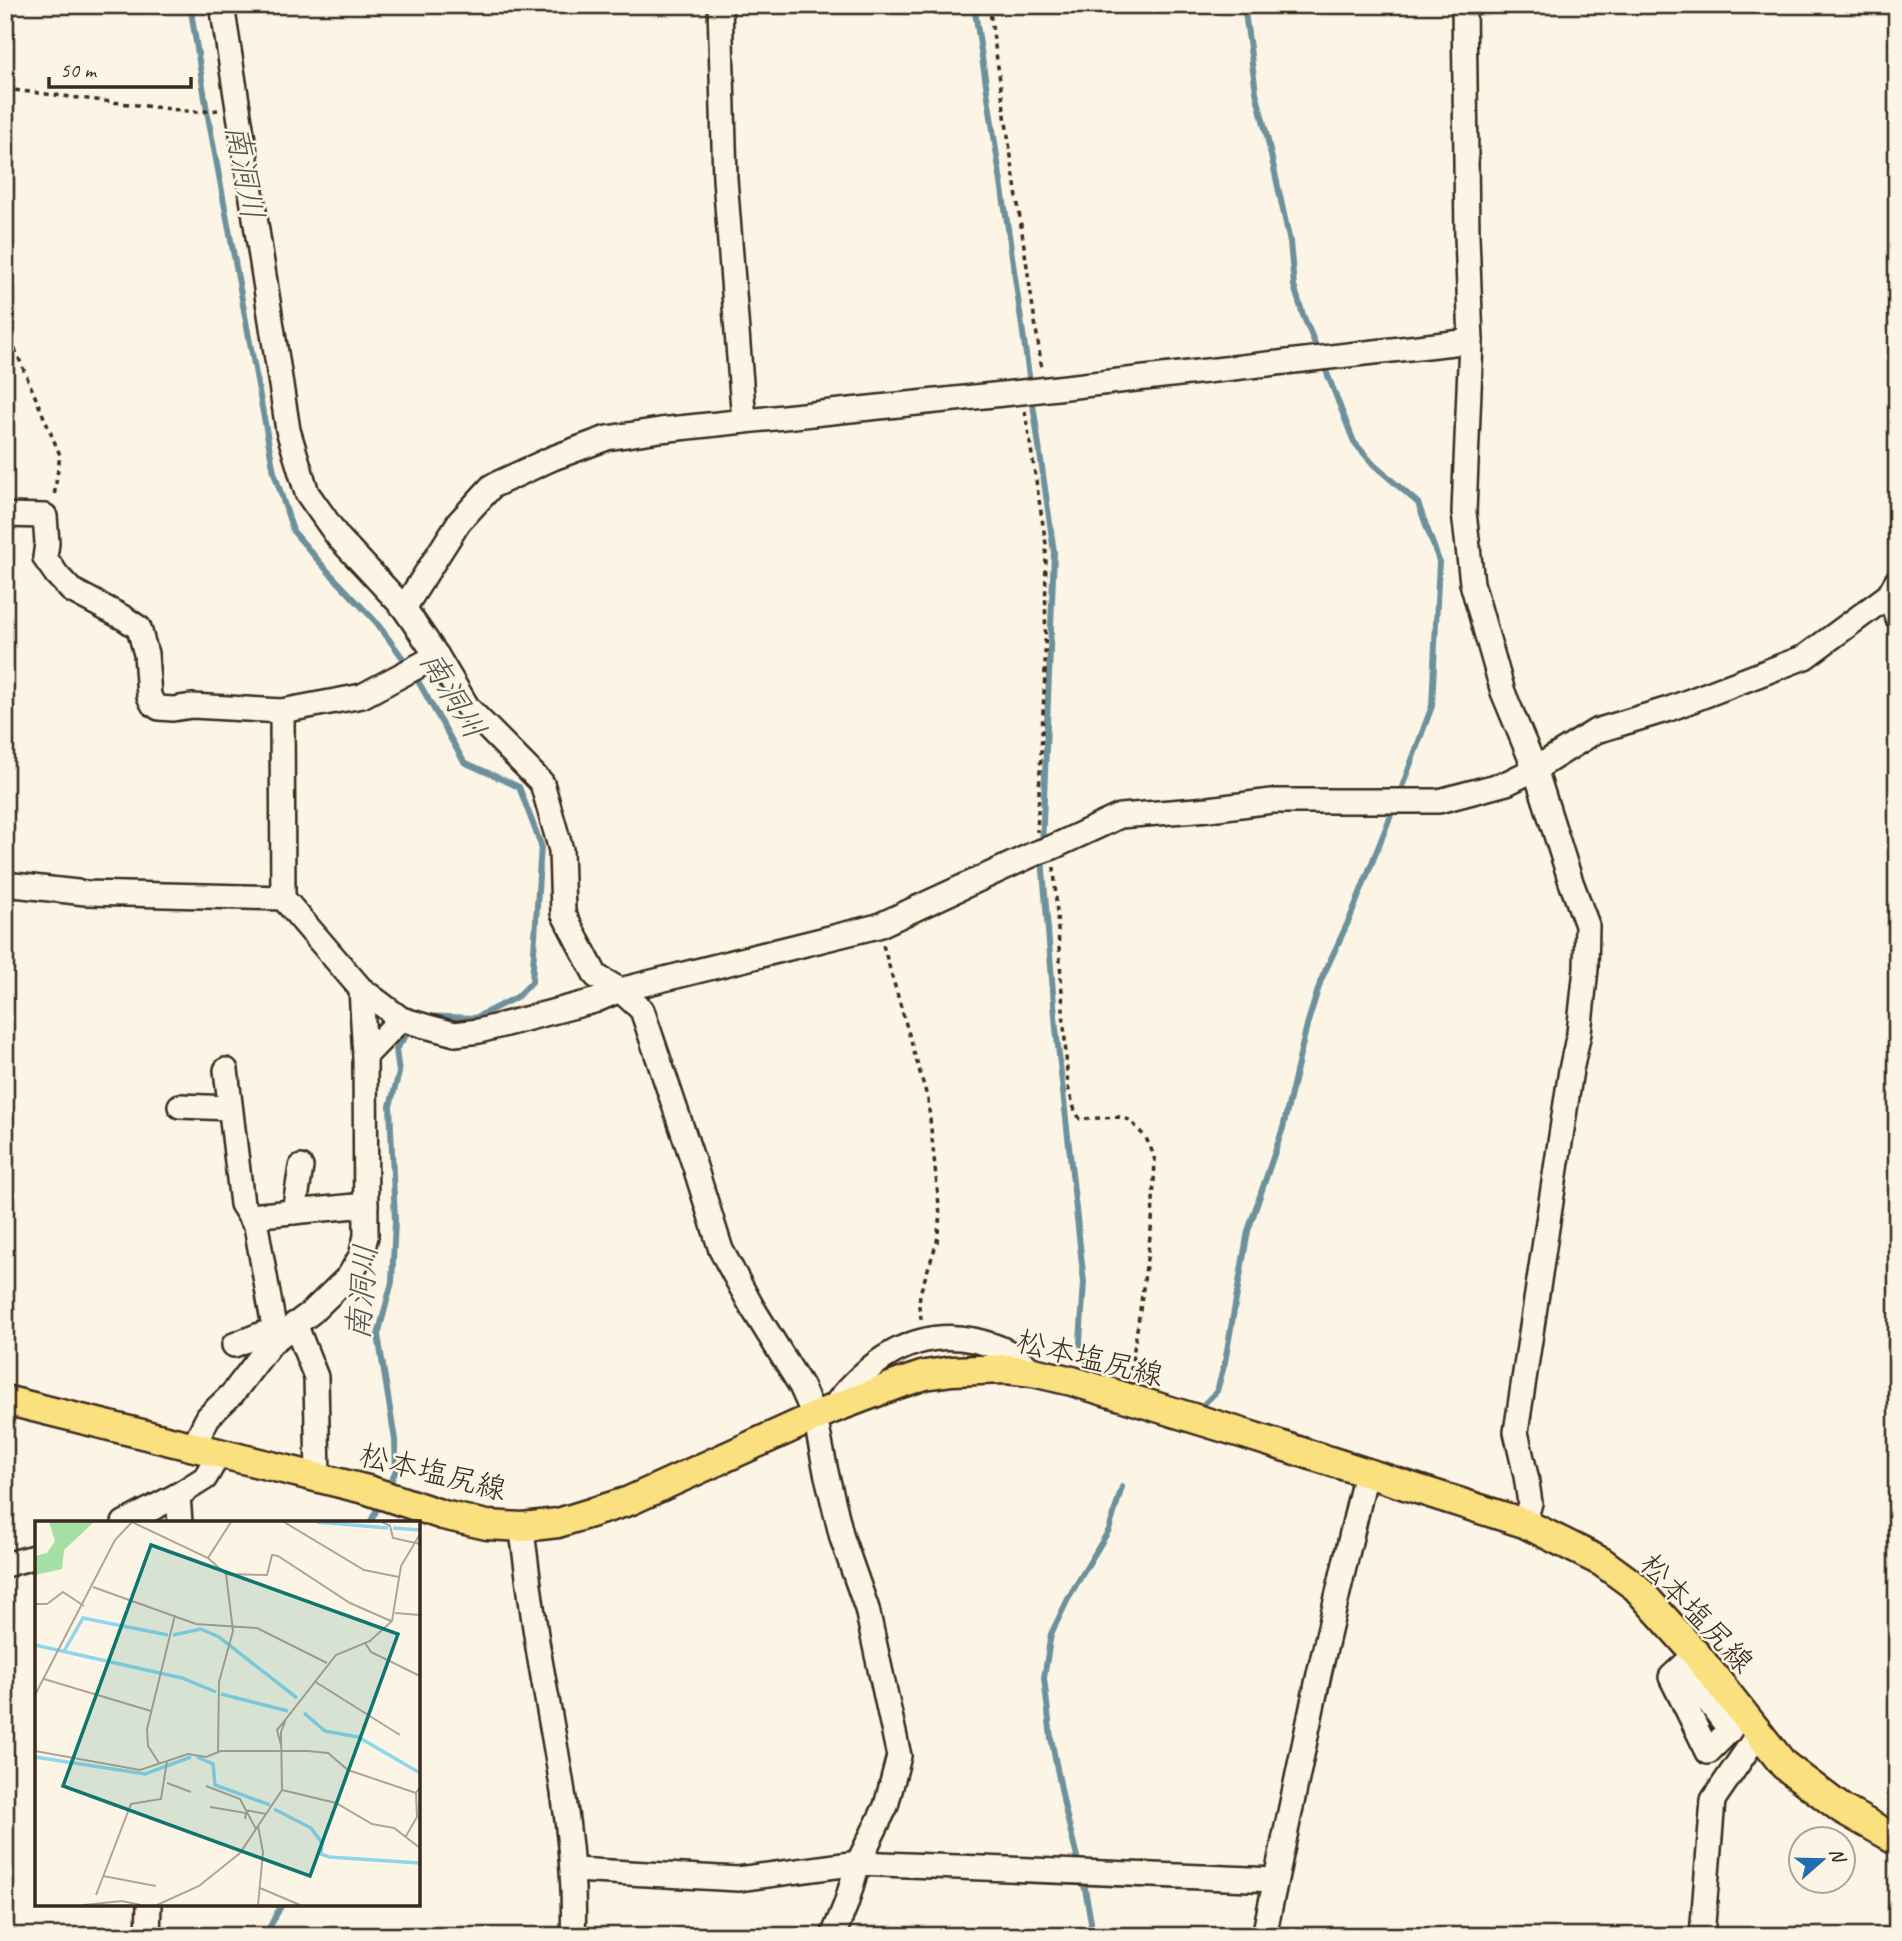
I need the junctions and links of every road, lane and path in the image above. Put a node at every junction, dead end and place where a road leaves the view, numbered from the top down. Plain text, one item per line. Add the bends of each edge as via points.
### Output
1 (222, 5) edge
2 (720, 5) edge
3 (989, 5) edge
4 (1464, 5) edge
5 (5, 89) edge
6 (237, 108) junction
7 (5, 310) edge
8 (1471, 341) junction
9 (1045, 388) junction
10 (1022, 392) junction
11 (744, 421) junction
12 (5, 515) edge
13 (45, 516) junction
14 (1893, 588) edge
15 (404, 608) junction
16 (1897, 617) edge
17 (437, 656) junction
18 (282, 711) junction
19 (1535, 769) junction
20 (1044, 850) junction
21 (5, 884) edge
22 (283, 898) junction
23 (878, 926) junction
24 (361, 989) junction
25 (621, 990) junction
26 (401, 1019) junction
27 (365, 1056) junction
28 (226, 1070) dead end
29 (180, 1106) dead end
30 (230, 1108) junction
31 (301, 1167) dead end
32 (366, 1205) junction
33 (294, 1212) junction
34 (250, 1216) junction
35 (295, 1324) junction
36 (276, 1338) junction
37 (925, 1340) junction
38 (234, 1345) dead end
39 (1033, 1372) junction
40 (1126, 1398) junction
41 (5, 1400) edge
42 (824, 1413) junction
43 (206, 1451) junction
44 (1367, 1472) junction
45 (318, 1478) junction
46 (178, 1495) junction
47 (128, 1521) edge
48 (180, 1521) edge
49 (1524, 1523) junction
50 (523, 1527) junction
51 (35, 1557) edge
52 (5, 1565) edge
53 (1759, 1734) junction
54 (1897, 1840) edge
55 (858, 1863) junction
56 (574, 1870) junction
57 (1275, 1880) junction
58 (149, 1906) edge
59 (148, 1936) edge
60 (573, 1936) edge
61 (833, 1936) edge
62 (1264, 1936) edge
63 (1702, 1936) edge

1 - 6 street
2 - 11 street via 725,179
3 - 9 path
4 - 8 street
5 - 6 path via 195,112
6 - 15 street via 288,430 307,493 338,537
7 - 13 path via 9,335 60,455 53,499
8 - 9 street
8 - 19 street via 1464,512 1472,583 1503,692
9 - 10 street
10 - 11 street
10 - 20 path via 1046,544
11 - 15 street via 607,438 492,486 459,522
12 - 13 street
13 - 18 street via 46,558 57,575 71,590 139,628 153,704 173,709
14 - 16 street
14 - 19 street via 1805,657 1669,709 1596,731
15 - 17 street
17 - 18 street via 362,696
17 - 25 street via 468,708 542,783 561,850 563,914 596,976
18 - 22 street
19 - 20 street via 1507,783 1439,801 1272,801 1120,816
19 - 49 street via 1587,925 1588,947 1579,1033 1516,1432 1530,1503
20 - 23 street
20 - 40 path via 1075,1111 1080,1119 1130,1120 1146,1138 1155,1161 1152,1222
21 - 22 street via 86,893
22 - 24 street
23 - 25 street
23 - 37 path via 928,1101 940,1215 937,1242 920,1293
24 - 26 street
24 - 27 street
25 - 26 street via 594,1002 479,1031 455,1034
25 - 42 street via 642,1010 721,1250 801,1386
26 - 27 street
27 - 32 street
28 - 30 street
29 - 30 street
30 - 34 street via 242,1204
31 - 33 street
32 - 33 street
32 - 35 street via 361,1256 349,1276
33 - 34 street
34 - 36 street via 256,1226
35 - 36 street
35 - 45 street via 316,1377
36 - 38 street via 262,1334
36 - 43 street via 208,1417
37 - 39 street via 952,1337 992,1344 1010,1352
37 - 42 street via 884,1357
39 - 40 main road, 松本塩尻線
39 - 42 main road, 松本塩尻線 via 982,1369 925,1375
40 - 44 main road, 松本塩尻線
41 - 43 main road, 松本塩尻線
42 - 50 main road, 松本塩尻線 via 629,1501 558,1523
42 - 55 street via 826,1472 842,1538 867,1608 899,1756 886,1806
43 - 45 main road, 松本塩尻線
43 - 46 street via 205,1478
44 - 49 main road, 松本塩尻線
44 - 57 street
45 - 50 main road, 松本塩尻線 via 443,1515
46 - 47 street
46 - 48 street
49 - 53 main road, 松本塩尻線 via 1602,1562 1636,1587 1702,1660
50 - 56 street
51 - 52 street
53 - 54 main road, 松本塩尻線 via 1784,1765 1842,1809
53 - 63 street via 1713,1800
55 - 56 street via 738,1879
55 - 57 street
55 - 61 street
56 - 60 street
57 - 62 street
58 - 59 street

